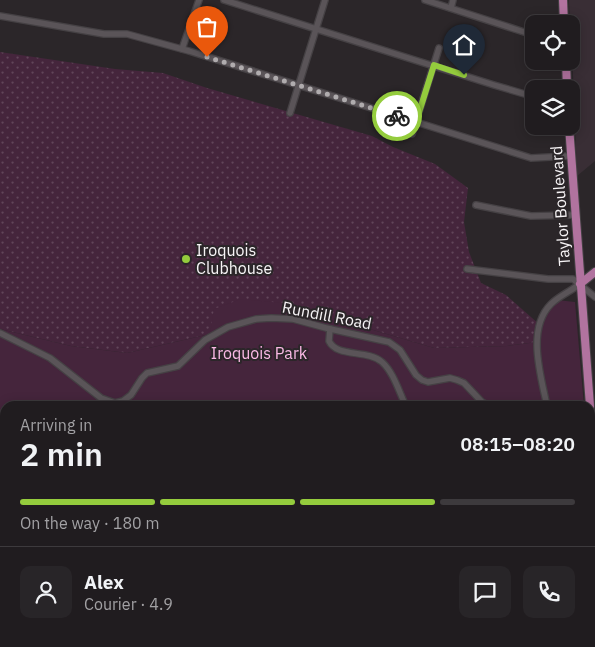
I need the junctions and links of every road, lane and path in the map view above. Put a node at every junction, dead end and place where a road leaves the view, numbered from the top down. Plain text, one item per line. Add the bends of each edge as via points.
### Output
1 (198, 0) edge
2 (224, 0) edge
3 (326, 0) edge
4 (424, 0) edge
5 (453, 0) edge
6 (563, 0) edge
7 (451, 8) junction
8 (564, 15) edge
9 (0, 17) edge
10 (318, 28) junction
11 (525, 32) edge
12 (439, 48) dead end
13 (182, 49) junction
14 (434, 65) junction
15 (299, 86) junction
16 (525, 94) edge
17 (290, 113) dead end
18 (416, 122) junction
19 (412, 134) dead end
20 (569, 135) edge
21 (570, 156) junction
22 (476, 205) dead end
23 (574, 215) junction
24 (467, 269) dead end
25 (595, 272) edge
26 (580, 284) junction
27 (595, 297) edge
28 (330, 329) junction
29 (0, 333) edge
30 (109, 401) edge
31 (123, 401) edge
32 (404, 401) edge
33 (482, 401) edge
34 (546, 401) edge
35 (589, 401) edge

1 - 13 street
2 - 10 street
3 - 10 street
4 - 7 street
5 - 7 street
6 - 8 main road
7 - 11 street
9 - 13 street via 104,34 127,34
10 - 14 street
10 - 15 street
12 - 14 street
13 - 15 street
14 - 16 street
14 - 18 street
15 - 17 street
15 - 18 street
18 - 19 street
18 - 21 street via 531,158
20 - 21 main road, Taylor Boulevard
21 - 23 main road, Taylor Boulevard
22 - 23 street via 531,216
23 - 26 main road, Taylor Boulevard
24 - 26 street via 573,279
25 - 26 main road
26 - 27 street
26 - 34 street via 551,304 538,330
26 - 35 main road, Taylor Boulevard
28 - 31 street, Rundill Road via 300,320 276,318 256,319 228,327 205,340 178,366 147,373 132,395
28 - 32 street via 329,341 336,349 368,355 383,363 392,374
28 - 33 street, Rundill Road via 389,342 400,350 422,380 457,380
29 - 30 street, Rundill Road via 50,358

